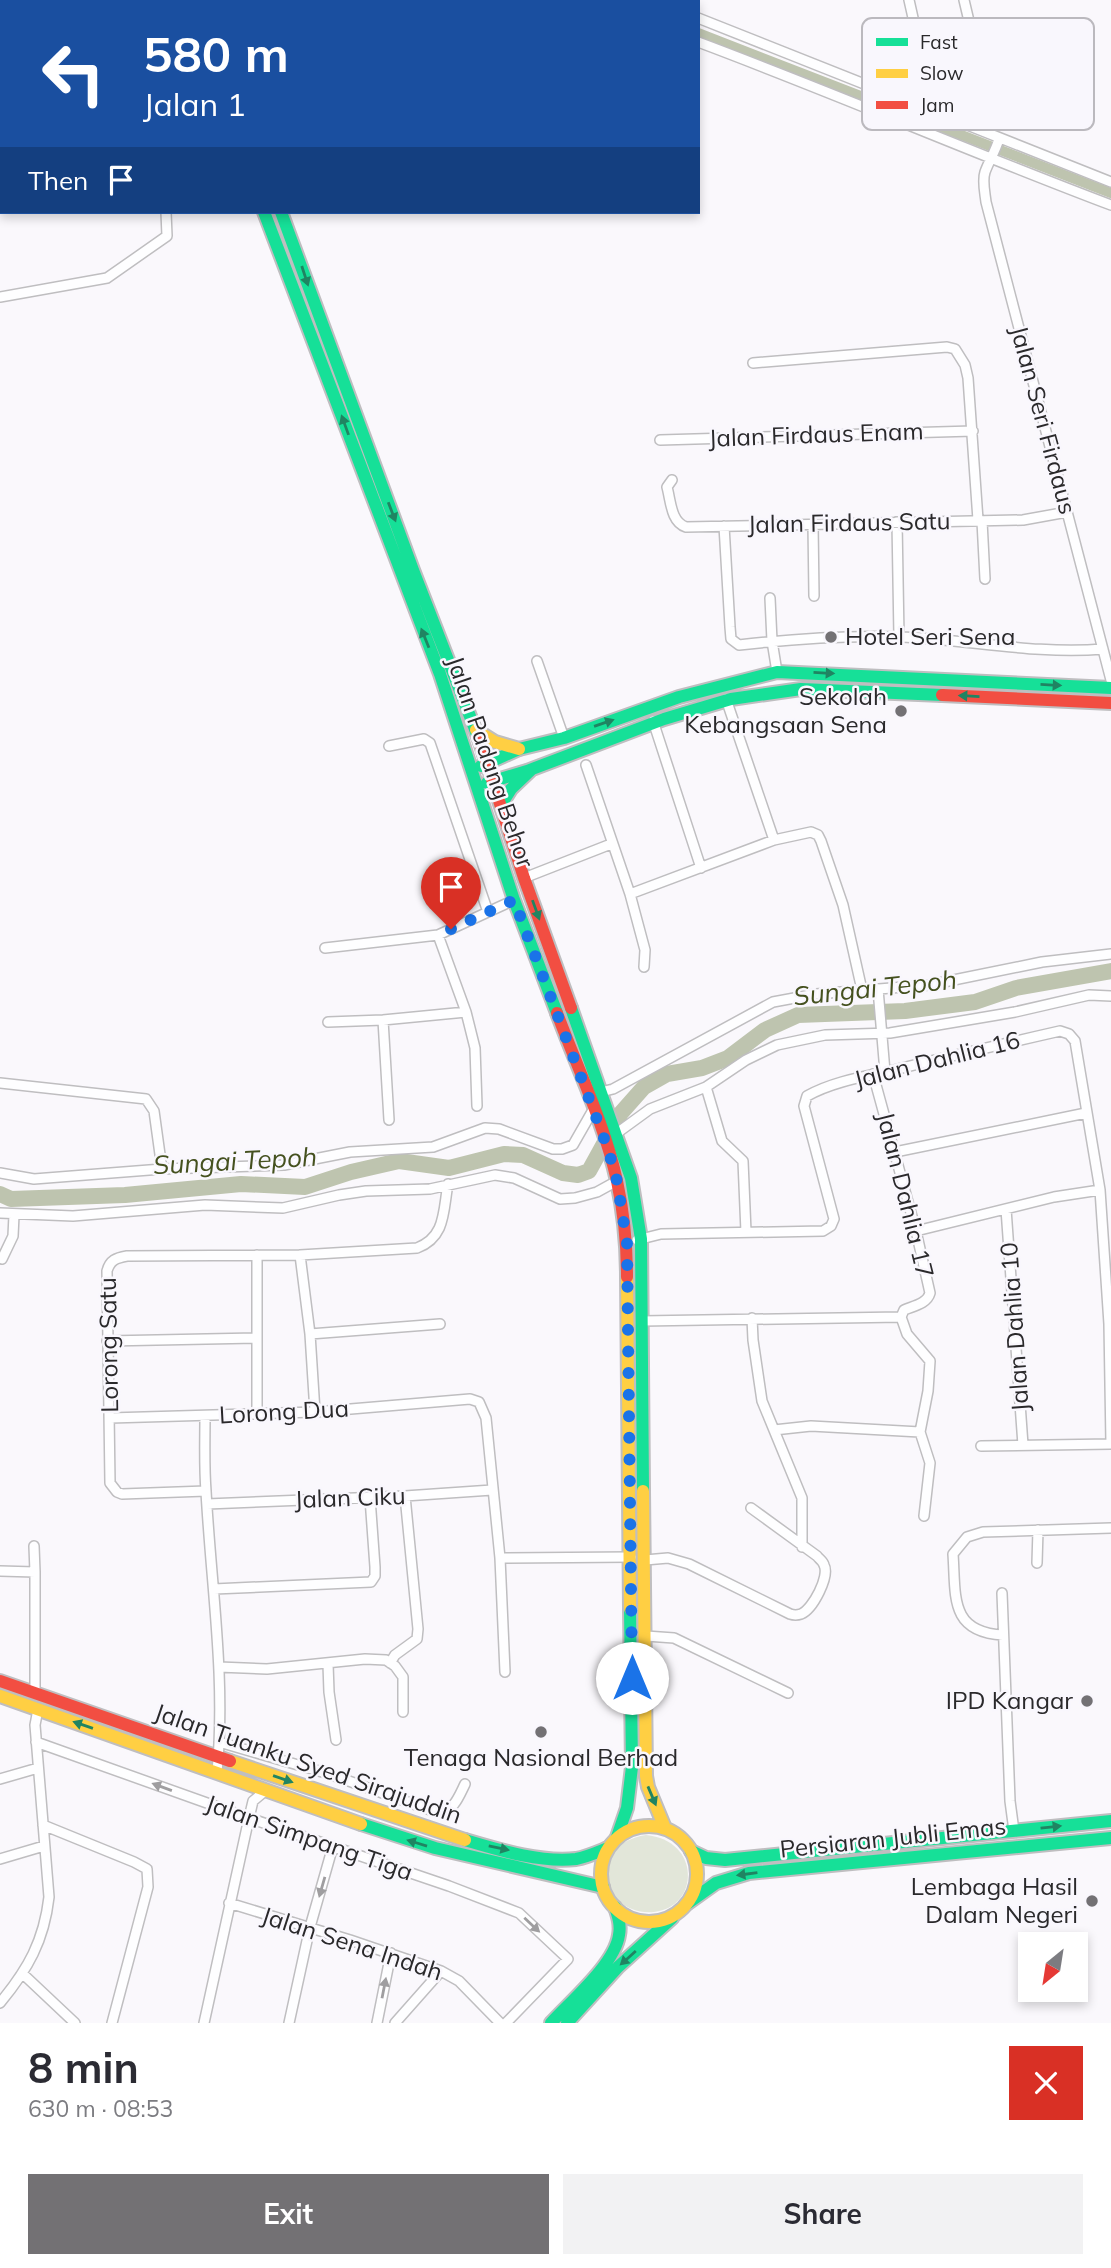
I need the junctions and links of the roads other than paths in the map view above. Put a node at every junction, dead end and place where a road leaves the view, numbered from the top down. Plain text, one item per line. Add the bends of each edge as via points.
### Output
1 (909, 0) edge
2 (964, 0) edge
3 (913, 18) edge
4 (968, 18) edge
5 (700, 19) edge
6 (700, 43) edge
7 (862, 82) edge
8 (862, 106) edge
9 (922, 130) edge
10 (976, 130) edge
11 (998, 141) junction
12 (993, 159) junction
13 (1111, 182) edge
14 (1111, 205) edge
15 (166, 214) edge
16 (265, 214) edge
17 (282, 214) edge
18 (0, 297) edge
19 (753, 363) dead end
20 (973, 431) junction
21 (660, 440) dead end
22 (671, 480) dead end
23 (1067, 512) junction
24 (980, 521) junction
25 (897, 522) junction
26 (813, 524) junction
27 (724, 526) junction
28 (985, 579) dead end
29 (814, 596) dead end
30 (770, 598) dead end
31 (900, 637) junction
32 (772, 641) junction
33 (1103, 649) junction
34 (537, 661) dead end
35 (777, 672) junction
36 (1111, 680) edge
37 (1111, 688) edge
38 (726, 699) junction
39 (1111, 703) edge
40 (653, 721) junction
41 (476, 730) junction
42 (564, 738) junction
43 (389, 746) dead end
44 (519, 749) junction
45 (486, 764) junction
46 (586, 765) dead end
47 (471, 770) junction
48 (531, 770) junction
49 (492, 780) junction
50 (477, 787) junction
51 (500, 805) junction
52 (774, 840) junction
53 (611, 844) junction
54 (701, 867) junction
55 (524, 878) junction
56 (630, 894) junction
57 (514, 900) junction
58 (488, 912) junction
59 (438, 935) junction
60 (325, 948) dead end
61 (1111, 954) edge
62 (644, 967) dead end
63 (862, 990) junction
64 (878, 993) junction
65 (1111, 996) edge
66 (466, 1012) junction
67 (383, 1020) junction
68 (328, 1022) dead end
69 (882, 1034) junction
70 (885, 1072) junction
71 (873, 1074) junction
72 (0, 1083) edge
73 (706, 1087) junction
74 (602, 1095) junction
75 (477, 1106) dead end
76 (1086, 1113) junction
77 (595, 1114) junction
78 (389, 1120) dead end
79 (617, 1133) junction
80 (895, 1152) junction
81 (162, 1169) junction
82 (0, 1173) edge
83 (617, 1181) junction
84 (448, 1184) junction
85 (1100, 1190) junction
86 (1006, 1209) junction
87 (0, 1213) edge
88 (14, 1215) junction
89 (916, 1231) junction
90 (746, 1232) junction
91 (641, 1239) junction
92 (627, 1243) junction
93 (257, 1255) junction
94 (300, 1255) junction
95 (2, 1259) dead end
96 (901, 1317) junction
97 (751, 1318) junction
98 (642, 1321) junction
99 (440, 1324) dead end
100 (310, 1334) junction
101 (257, 1338) junction
102 (107, 1341) junction
103 (315, 1412) junction
104 (257, 1414) junction
105 (205, 1416) junction
106 (110, 1418) junction
107 (774, 1430) junction
108 (920, 1432) junction
109 (1111, 1444) edge
110 (981, 1446) dead end
111 (1023, 1446) junction
112 (492, 1490) junction
113 (206, 1491) junction
114 (405, 1496) junction
115 (370, 1497) junction
116 (207, 1504) junction
117 (751, 1508) dead end
118 (925, 1516) dead end
119 (1111, 1528) edge
120 (1038, 1530) junction
121 (34, 1546) dead end
122 (802, 1547) junction
123 (631, 1557) junction
124 (500, 1559) junction
125 (645, 1560) junction
126 (1037, 1563) dead end
127 (0, 1571) edge
128 (35, 1572) junction
129 (214, 1589) junction
130 (1002, 1593) dead end
131 (1003, 1635) junction
132 (646, 1636) junction
133 (328, 1664) junction
134 (393, 1664) junction
135 (219, 1667) junction
136 (505, 1672) dead end
137 (0, 1681) edge
138 (788, 1693) dead end
139 (40, 1694) junction
140 (0, 1696) edge
141 (38, 1709) junction
142 (403, 1712) dead end
143 (336, 1740) dead end
144 (36, 1742) junction
145 (219, 1742) junction
146 (218, 1757) junction
147 (38, 1768) junction
148 (217, 1772) junction
149 (0, 1779) edge
150 (466, 1784) dead end
151 (364, 1787) junction
152 (267, 1790) junction
153 (358, 1805) junction
154 (249, 1818) junction
155 (1111, 1821) edge
156 (43, 1825) junction
157 (665, 1828) junction
158 (1014, 1831) junction
159 (959, 1836) junction
160 (617, 1837) junction
161 (1111, 1839) edge
162 (44, 1846) junction
163 (333, 1846) junction
164 (608, 1848) junction
165 (691, 1851) junction
166 (961, 1853) junction
167 (0, 1859) edge
168 (603, 1887) junction
169 (229, 1903) junction
170 (615, 1906) junction
171 (683, 1907) junction
172 (310, 1927) junction
173 (391, 1953) junction
174 (441, 1971) junction
175 (24, 1975) junction
176 (0, 2003) edge
177 (572, 2021) edge
178 (75, 2023) edge
179 (112, 2023) edge
180 (204, 2023) edge
181 (289, 2023) edge
182 (377, 2023) edge
183 (395, 2023) edge
184 (500, 2023) edge
185 (506, 2023) edge
186 (551, 2023) edge

1 - 3 street
2 - 4 street
5 - 7 street
6 - 8 street
9 - 12 street
10 - 11 street
11 - 12 street, Jalan Seri Firdaus
11 - 13 street
12 - 14 street
12 - 23 street, Jalan Seri Firdaus via 985,172 986,202
15 - 18 street via 167,236 107,278
47 -> 16 main road, Jalan Padang Behor via 440,674
17 -> 41 main road, Jalan Padang Behor
19 - 20 street via 955,349 965,365
20 - 21 street, Jalan Firdaus Enam
20 - 24 street
22 - 27 street, Jalan Firdaus Satu via 667,487 679,525
23 - 24 street, Jalan Firdaus Satu
23 - 33 street, Jalan Seri Firdaus
24 - 25 street, Jalan Firdaus Satu
24 - 28 street
25 - 26 street, Jalan Firdaus Satu
25 - 31 street
26 - 27 street, Jalan Firdaus Satu
26 - 29 street
27 - 32 street via 731,639 739,645
30 - 32 street
31 - 32 street
31 - 33 street via 1057,651
32 - 35 street
33 - 36 street, Jalan Seri Firdaus
34 - 42 street
35 -> 37 main road
42 -> 35 main road via 679,697
39 -> 38 main road via 801,689
38 - 40 main road
38 - 52 street
40 - 48 main road
40 - 54 street
41 - 44 main road
41 - 45 main road, Jalan Padang Behor
42 - 44 main road
43 - 58 street via 424,739 430,743
44 - 45 main road
45 - 47 main road
45 - 49 main road, Jalan Padang Behor
46 - 53 street
47 - 50 main road, Jalan Padang Behor
48 - 49 main road
48 - 51 main road
49 - 50 main road
49 - 51 main road, Jalan Padang Behor
50 - 57 main road, Jalan Padang Behor
51 - 55 main road, Jalan Padang Behor
52 - 54 street
52 - 63 street via 811,832 818,835 843,905
53 - 55 street
53 - 56 street
54 - 56 street
55 -> 74 main road, Jalan Padang Behor
56 - 62 street via 645,950
57 - 58 street
57 - 77 main road, Jalan Padang Behor
58 - 59 street
59 - 60 street
59 - 66 street
61 - 64 street via 1042,962
63 - 64 street
63 - 74 street via 773,1002
64 - 69 street
65 - 69 street via 1089,995
66 - 67 street
66 - 75 street via 475,1048
67 - 68 street
67 - 78 street
69 - 70 street
69 - 73 street via 825,1035 777,1045
70 - 71 street, Jalan Dahlia 16
70 - 76 street, Jalan Dahlia 16 via 1060,1031 1074,1041
71 - 80 street, Jalan Dahlia 17
71 - 90 street, Jalan Dahlia 16 via 816,1091 807,1096 804,1106 834,1219 831,1226 823,1231
72 - 81 street via 146,1099 154,1111
73 - 79 street via 650,1109
73 - 90 street via 723,1141 743,1161
74 - 79 main road, Jalan Padang Behor
76 - 80 street
76 - 85 street
77 - 81 street via 573,1146 562,1149 485,1128 433,1147 350,1152 284,1165
77 - 83 main road, Jalan Padang Behor
79 - 91 main road, Jalan Padang Behor via 631,1178
80 - 89 street, Jalan Dahlia 17
81 - 82 street via 26,1179
83 - 84 street via 597,1192 560,1199 514,1178 495,1175
83 - 92 main road, Jalan Padang Behor
84 - 88 street via 366,1191 283,1208 205,1205 74,1216
84 - 94 street, Lorong Satu via 439,1230 430,1242 417,1248
85 - 86 street
85 - 109 street
86 - 89 street
86 - 111 street, Jalan Dahlia 10
87 - 88 street
88 - 95 street via 13,1236
89 - 96 street, Jalan Dahlia 17 via 930,1293
90 - 91 street via 661,1234
91 - 92 street
91 - 98 main road, Jalan Padang Behor
92 - 123 main road, Jalan Padang Behor
93 - 94 street, Lorong Satu
93 - 101 street
93 - 102 street, Lorong Satu via 127,1256 113,1260 107,1271
94 - 100 street
96 - 97 street
96 - 108 street via 907,1334 930,1361
97 - 98 street
97 - 107 street via 762,1401
98 - 125 main road, Jalan Padang Behor
99 - 100 street
100 - 103 street
101 - 102 street
101 - 104 street
102 - 106 street, Lorong Satu
103 - 104 street, Lorong Dua
103 - 112 street, Lorong Dua via 470,1399 479,1402 486,1418
104 - 105 street, Lorong Dua
105 - 106 street, Lorong Dua
105 - 113 street
106 - 113 street, Lorong Satu via 110,1483 117,1492
107 - 108 street via 811,1426
107 - 122 street via 802,1498
108 - 118 street via 930,1463
109 - 111 street
110 - 111 street
112 - 114 street, Jalan Ciku
112 - 124 street
113 - 116 street
114 - 115 street, Jalan Ciku
114 - 134 street via 418,1629 416,1639 396,1655
115 - 116 street, Jalan Ciku
115 - 129 street via 375,1576 371,1582
116 - 129 street
117 - 122 street
119 - 120 street
120 - 126 street
120 - 131 street via 975,1533 953,1554 956,1606 972,1628
121 - 128 street
122 - 125 street via 817,1556 826,1573 817,1597 800,1615 790,1615 688,1564 668,1558
123 - 124 street
123 - 160 main road, Jalan Padang Behor via 632,1767 627,1808
124 - 136 street
125 - 132 main road, Jalan Padang Behor
127 - 128 street
128 - 139 street
129 - 135 street
130 - 131 street
131 - 158 street
132 - 138 street via 674,1639
132 -> 157 main road, Jalan Padang Behor via 646,1776
133 - 134 street via 365,1659
133 - 135 street
133 - 143 street
134 - 142 street via 403,1677
135 - 145 street
137 - 139 main road, Jalan Tuanku Syed Sirajuddin
139 - 141 main road
139 - 146 main road, Jalan Tuanku Syed Sirajuddin
140 - 141 main road, Jalan Tuanku Syed Sirajuddin
141 - 144 street
148 -> 141 main road, Jalan Tuanku Syed Sirajuddin
144 - 147 street
154 -> 144 street, Jalan Simpang Tiga
145 - 146 street
145 - 151 street
146 - 148 street
146 -> 153 main road, Jalan Tuanku Syed Sirajuddin
147 - 149 street
147 - 156 street
148 - 152 main road, Jalan Tuanku Syed Sirajuddin
150 - 151 street via 453,1806 439,1813
151 - 153 street
152 - 154 street via 253,1801
168 -> 152 main road, Jalan Tuanku Syed Sirajuddin via 412,1842
153 -> 164 main road, Jalan Tuanku Syed Sirajuddin via 470,1841 536,1856 573,1859
154 - 163 street, Jalan Simpang Tiga
154 - 169 street
158 -> 155 main road, Persiaran Jubli Emas
156 - 162 street
156 - 179 street via 147,1869 148,1887
157 - 160 main road via 640,1826
157 - 165 main road
158 - 159 main road, Persiaran Jubli Emas
159 - 165 main road, Persiaran Jubli Emas via 725,1860
159 - 166 main road
160 - 164 main road
161 - 166 main road, Persiaran Jubli Emas
162 - 167 street
162 - 175 street via 47,1919
163 -> 172 street
163 -> 185 street, Jalan Simpang Tiga via 519,1913 568,1959
164 - 168 main road via 601,1867
165 - 171 main road via 697,1877
166 -> 171 main road, Persiaran Jubli Emas via 733,1876 708,1885
168 - 170 main road
169 - 172 street, Jalan Sena Indah
169 - 180 street
170 - 171 main road via 643,1921 668,1918
170 - 186 main road via 619,1941 612,1955
171 -> 177 main road, Persiaran Jubli Emas via 618,1967
172 - 173 street, Jalan Sena Indah
172 - 181 street
173 - 174 street, Jalan Sena Indah
182 -> 173 street
174 - 183 street
174 - 184 street, Jalan Sena Indah via 459,1981
175 - 176 street
175 - 178 street

